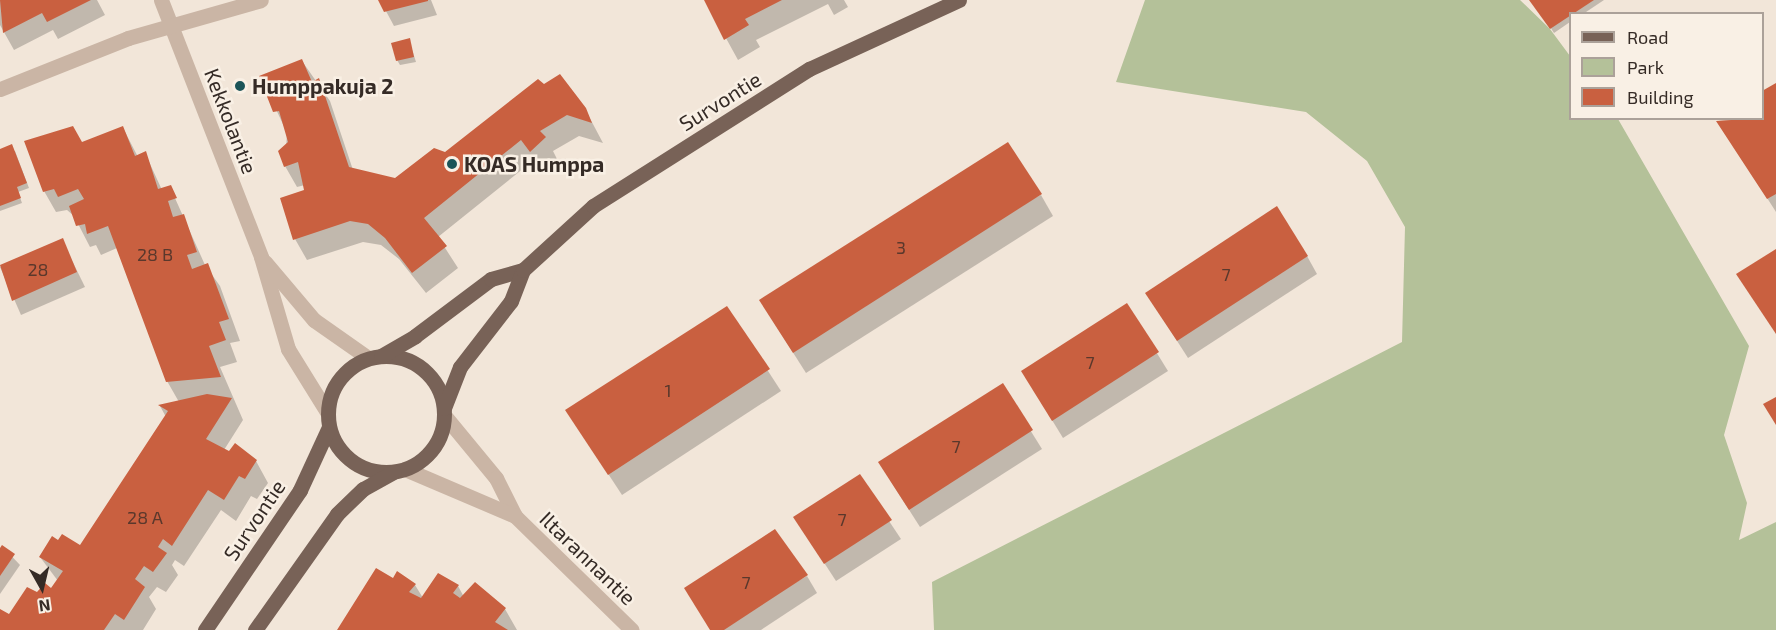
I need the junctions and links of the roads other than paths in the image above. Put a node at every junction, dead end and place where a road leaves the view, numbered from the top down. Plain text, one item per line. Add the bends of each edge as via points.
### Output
1 (161, 0) edge
2 (261, 0) edge
3 (959, 0) edge
4 (172, 28) junction
5 (0, 89) edge
6 (261, 257) junction
7 (523, 270) junction
8 (374, 357) junction
9 (444, 411) junction
10 (328, 419) junction
11 (400, 471) junction
12 (515, 516) junction
13 (205, 630) edge
14 (255, 630) edge
15 (632, 630) edge

1 - 4 street, Kekkolantie
2 - 4 street
3 - 7 main road, Survontie via 809,69 593,206
4 - 5 street via 128,38
4 - 6 street, Kekkolantie
6 - 8 street, Kekkolantie via 314,320
6 - 10 street, Kekkolantie via 288,349
7 - 8 main road, Survontie via 491,279 415,336
7 - 9 main road, Survontie via 511,301 460,367
8 - 9 main road via 407,360 429,375
8 - 10 main road via 344,373 329,398
9 - 11 main road via 433,448
9 - 12 street, Iltarannantie via 496,478
10 - 11 main road via 335,443 360,467
10 - 13 main road, Survontie via 300,490
11 - 12 street, Iltarannantie
11 - 14 main road via 363,489 337,514
12 - 15 street, Iltarannantie

